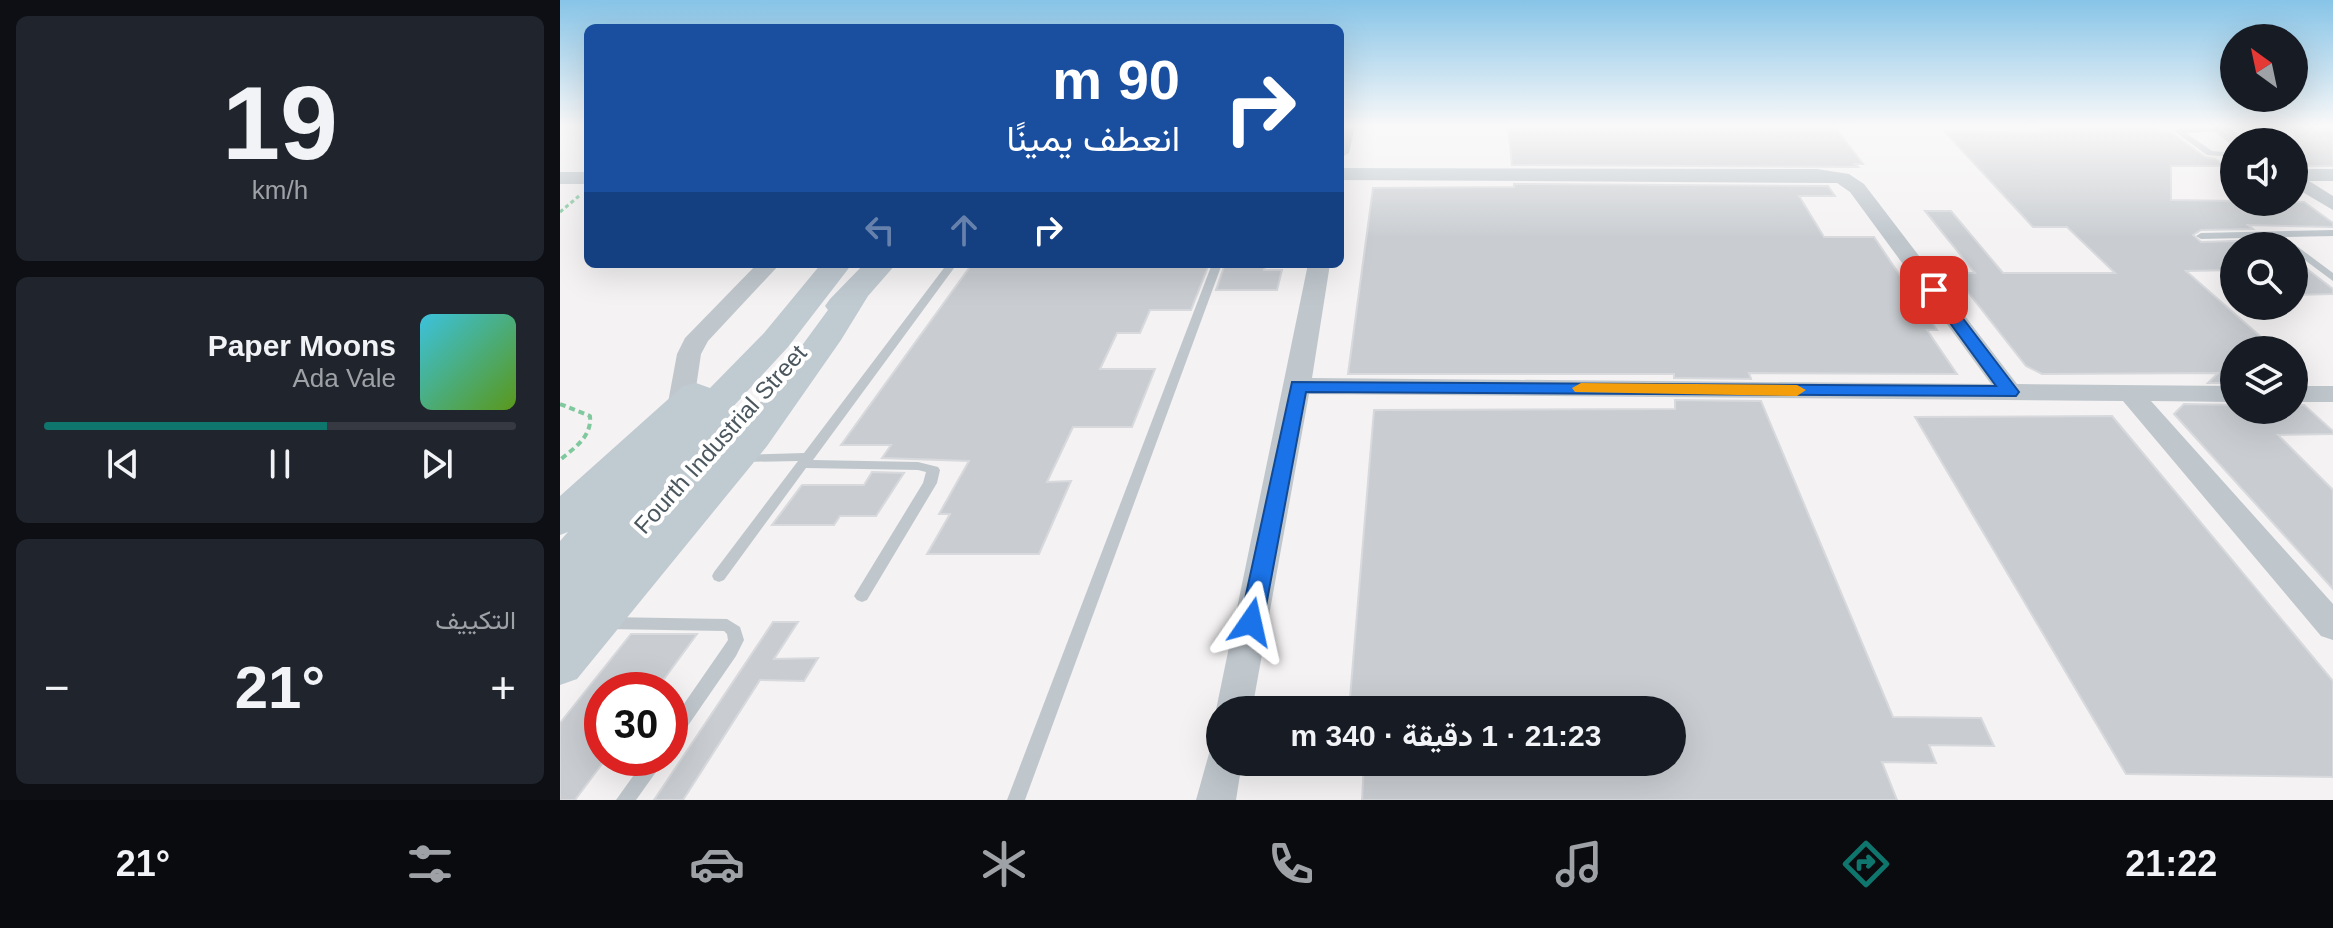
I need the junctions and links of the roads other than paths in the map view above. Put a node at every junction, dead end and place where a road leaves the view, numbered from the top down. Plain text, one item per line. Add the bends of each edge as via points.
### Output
1 (1344, 174) edge
2 (2333, 175) edge
3 (2308, 176) edge
4 (560, 178) edge
5 (584, 178) edge
6 (2308, 187) edge
7 (2333, 204) edge
8 (2308, 233) edge
9 (2333, 233) edge
10 (2201, 236) dead end
11 (2220, 236) edge
12 (2308, 257) edge
13 (765, 268) edge
14 (949, 268) edge
15 (1216, 268) edge
16 (1318, 268) edge
17 (850, 274) edge
18 (2333, 278) edge
19 (1298, 386) junction
20 (2010, 392) junction
21 (2130, 393) junction
22 (2220, 394) edge
23 (2308, 394) edge
24 (2333, 394) edge
25 (680, 408) junction
26 (735, 458) junction
27 (805, 461) junction
28 (560, 520) edge
29 (560, 568) edge
30 (719, 576) dead end
31 (862, 596) dead end
32 (578, 618) edge
33 (2333, 627) edge
34 (560, 665) edge
35 (1237, 696) edge
36 (688, 712) edge
37 (643, 776) edge
38 (1220, 776) edge
39 (625, 800) edge
40 (1016, 800) edge
41 (1216, 800) edge

1 - 20 street via 1842,178 1857,188
2 - 3 street
4 - 5 street
6 - 7 street
8 - 9 lane
10 - 11 lane
12 - 18 lane
13 - 25 street via 697,338
14 - 27 lane
15 - 40 lane
16 - 19 street
17 - 25 main road via 751,342
17 - 26 main road via 819,350
17 - 29 main road, Fourth Industrial Street
17 - 32 main road, Fourth Industrial Street
19 - 20 street
19 - 35 street
20 - 21 street
21 - 22 street
21 - 33 street
23 - 24 street
25 - 28 main road
26 - 27 lane
26 - 32 main road
27 - 30 lane
27 - 31 lane via 933,470
32 - 34 main road
32 - 36 lane via 727,625 736,640
37 - 39 lane
38 - 41 street

